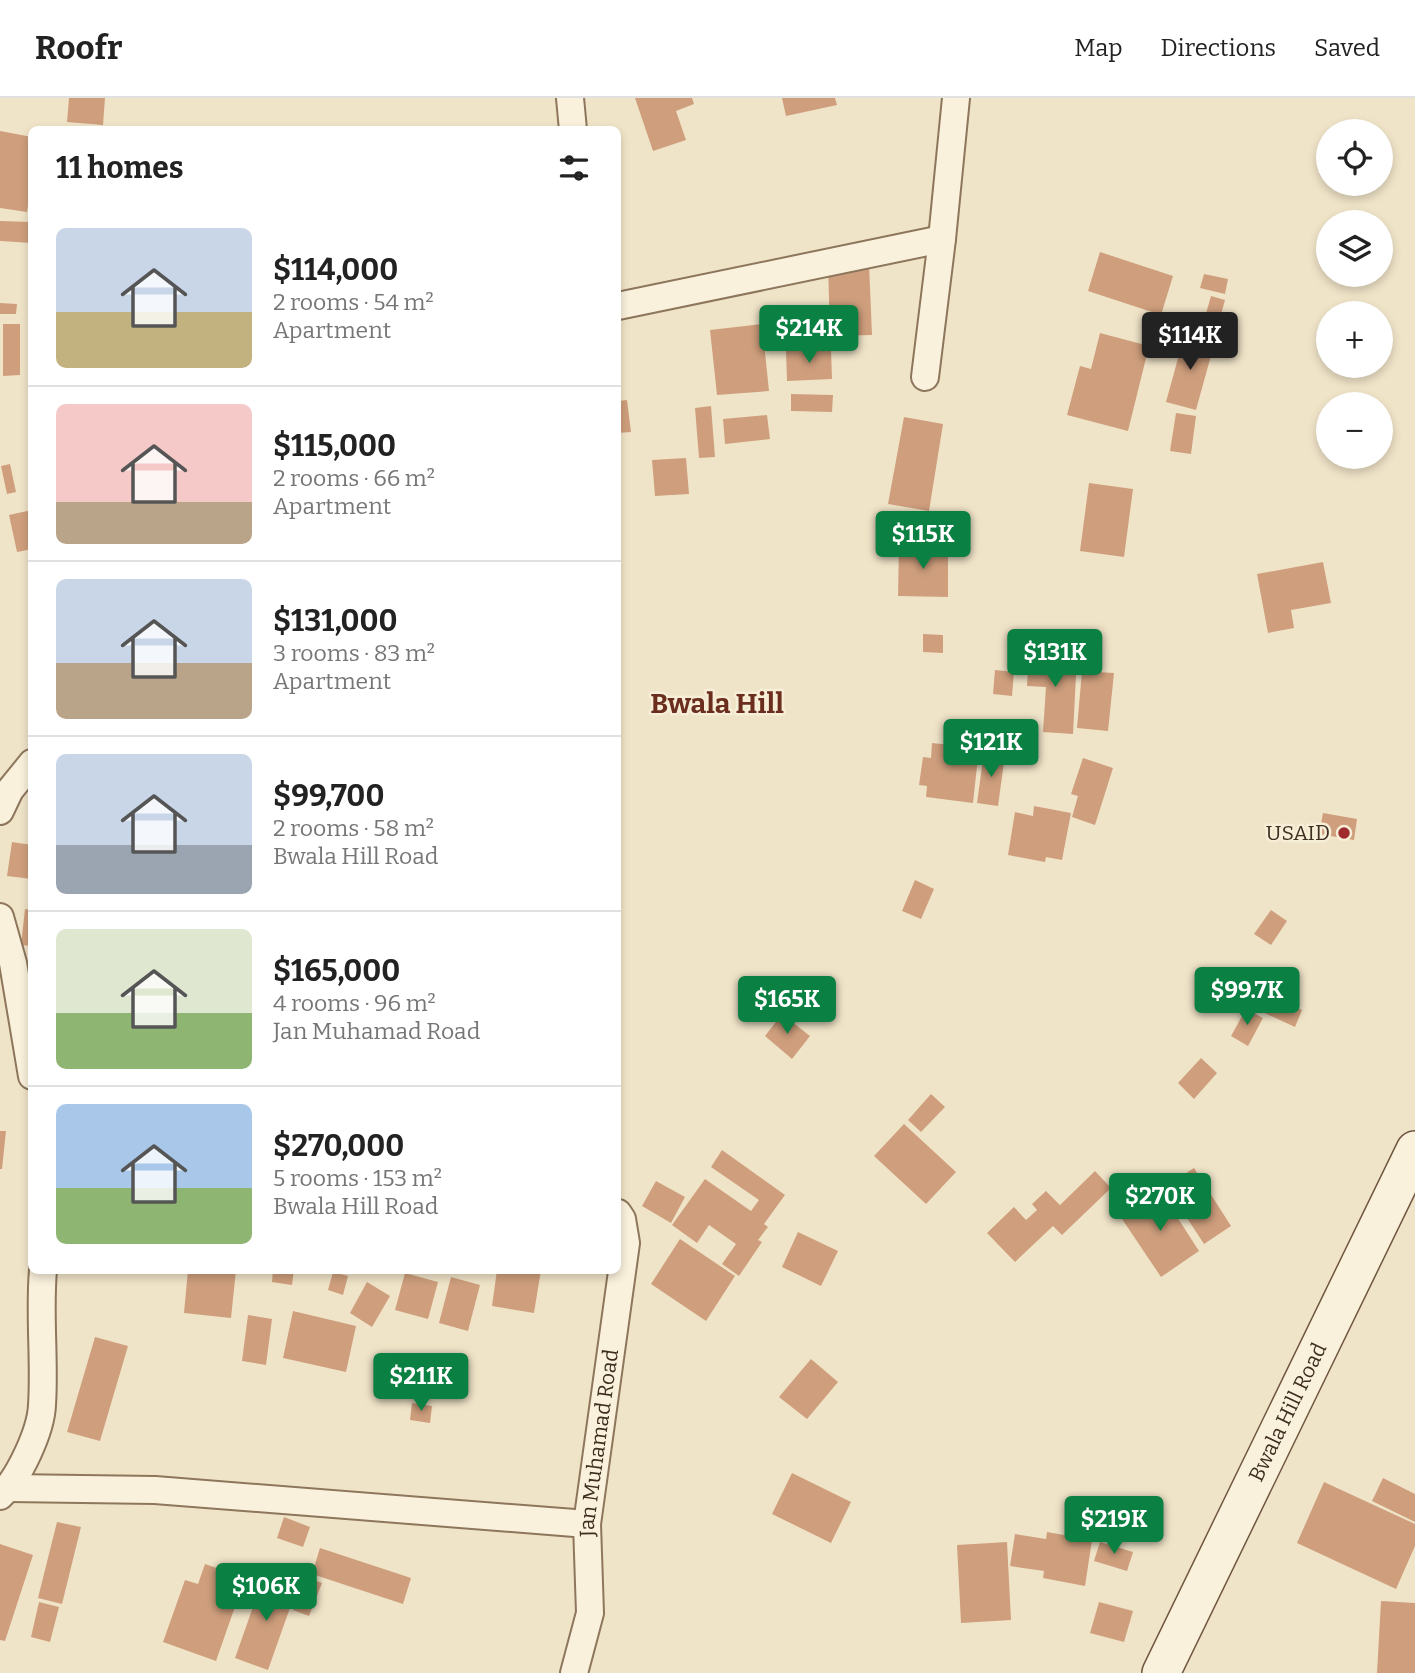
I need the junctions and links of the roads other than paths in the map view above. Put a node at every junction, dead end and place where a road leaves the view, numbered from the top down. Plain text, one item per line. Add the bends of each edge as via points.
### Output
1 (570, 98) edge
2 (956, 98) edge
3 (573, 126) edge
4 (942, 239) junction
5 (621, 305) edge
6 (925, 377) dead end
7 (28, 768) edge
8 (0, 811) edge
9 (0, 917) edge
10 (22, 963) edge
11 (28, 1031) edge
12 (1415, 1150) edge
13 (621, 1218) edge
14 (43, 1274) edge
15 (4, 1492) edge
16 (587, 1524) junction
17 (574, 1673) edge
18 (1161, 1673) edge

1 - 3 street
2 - 4 street
4 - 5 street
4 - 6 street
7 - 8 street
9 - 10 street
10 - 11 street
12 - 18 street, Bwala Hill Road
13 - 16 street, Jan Muhamad Road via 626,1243
14 - 15 street via 42,1408 25,1461
15 - 16 street via 155,1490
16 - 17 street, Jan Muhamad Road via 590,1613

